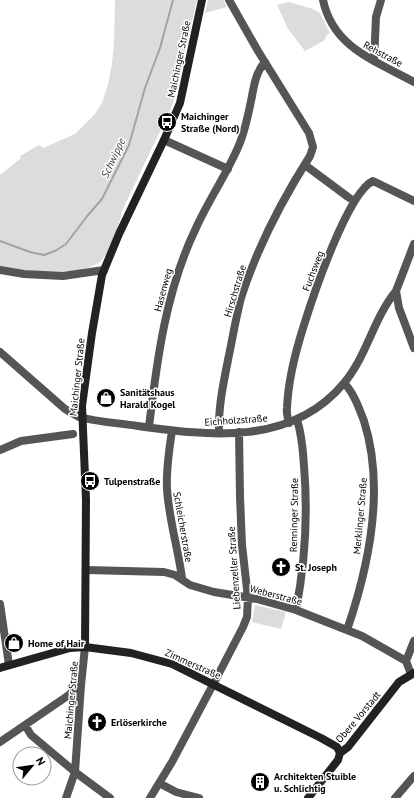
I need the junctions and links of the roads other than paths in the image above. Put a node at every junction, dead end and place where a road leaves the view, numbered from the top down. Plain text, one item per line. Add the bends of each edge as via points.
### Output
1 (202, 0) edge
2 (229, 0) edge
3 (323, 0) edge
4 (381, 0) edge
5 (374, 61) junction
6 (265, 62) junction
7 (414, 82) edge
8 (164, 140) junction
9 (305, 165) junction
10 (228, 169) junction
11 (354, 201) junction
12 (414, 201) edge
13 (414, 244) edge
14 (0, 270) edge
15 (104, 270) junction
16 (396, 292) junction
17 (414, 348) edge
18 (0, 352) edge
19 (344, 383) junction
20 (82, 418) junction
21 (293, 422) junction
22 (149, 427) junction
23 (172, 431) junction
24 (239, 432) junction
25 (219, 433) junction
26 (73, 434) dead end
27 (0, 450) edge
28 (86, 570) junction
29 (182, 578) junction
30 (248, 598) junction
31 (0, 604) edge
32 (296, 610) junction
33 (347, 630) junction
34 (414, 641) edge
35 (85, 647) junction
36 (406, 661) junction
37 (9, 666) junction
38 (0, 668) edge
39 (413, 673) edge
40 (213, 684) junction
41 (81, 685) junction
42 (25, 725) junction
43 (0, 742) edge
44 (340, 753) junction
45 (75, 772) junction
46 (414, 776) edge
47 (159, 783) junction
48 (66, 798) edge
49 (110, 798) edge
50 (150, 798) edge
51 (199, 798) edge
52 (308, 798) edge
53 (395, 798) edge

1 - 8 street, Maichinger Straße via 182,95
2 - 6 street, Hirschstraße
3 - 5 street, Rehstraße via 329,20 342,39 356,52
4 - 5 street via 376,17
5 - 7 street, Rehstraße
6 - 9 street, Hirschstraße via 312,140 313,151
6 - 10 street, Hasenweg via 258,72 244,131
8 - 10 street
8 - 15 street, Maichinger Straße
9 - 11 street
9 - 25 street, Hirschstraße via 259,250 241,299 224,380
10 - 22 street, Hasenweg via 196,228 178,272 163,334
11 - 12 street, Fuchsweg via 373,181
11 - 21 street, Fuchsweg via 324,268 303,326 288,400 287,410
13 - 16 street, Eichholzstraße
14 - 15 street via 63,276
15 - 20 street, Maichinger Straße via 92,332
16 - 17 street via 399,308
16 - 19 street, Eichholzstraße via 387,302 358,363
18 - 20 street via 65,410
19 - 21 street, Eichholzstraße via 324,404
19 - 33 street, Merklinger Straße via 353,396 365,425 373,474 373,506 366,560 357,602
20 - 22 street, Eichholzstraße
20 - 28 street, Maichinger Straße
21 - 24 street, Eichholzstraße via 265,430
21 - 32 street, Renninger Straße via 302,438 306,484 306,533
22 - 23 street, Eichholzstraße
23 - 25 street, Eichholzstraße
23 - 29 street, Schleicherstraße via 167,489
24 - 25 street, Eichholzstraße
24 - 30 street, Liebenzeller Straße via 242,545
26 - 27 street via 21,441
28 - 29 street, Weberstraße via 164,572
28 - 35 street, Maichinger Straße
29 - 30 street, Weberstraße via 190,585
30 - 32 street, Weberstraße
30 - 40 street, Liebenzeller Straße via 247,617 243,627
31 - 37 street
32 - 33 street, Weberstraße
33 - 36 street, Weberstraße
34 - 36 street
35 - 37 street, Zimmerstraße via 70,648
35 - 40 street, Zimmerstraße via 156,659
35 - 41 street, Maichinger Straße
36 - 39 street
37 - 38 street, Zimmerstraße
39 - 44 street, Obere Vorstadt via 399,682 348,747
40 - 44 street, Zimmerstraße via 321,738 337,747
40 - 47 street, Liebenzeller Straße
41 - 42 street
41 - 45 street, Maichinger Straße
42 - 43 street
42 - 45 street via 31,735
44 - 52 street, Obere Vorstadt via 338,760
45 - 48 street, Maichinger Straße
45 - 49 street
46 - 53 street
47 - 50 street, Liebenzeller Straße
47 - 51 street via 176,792

